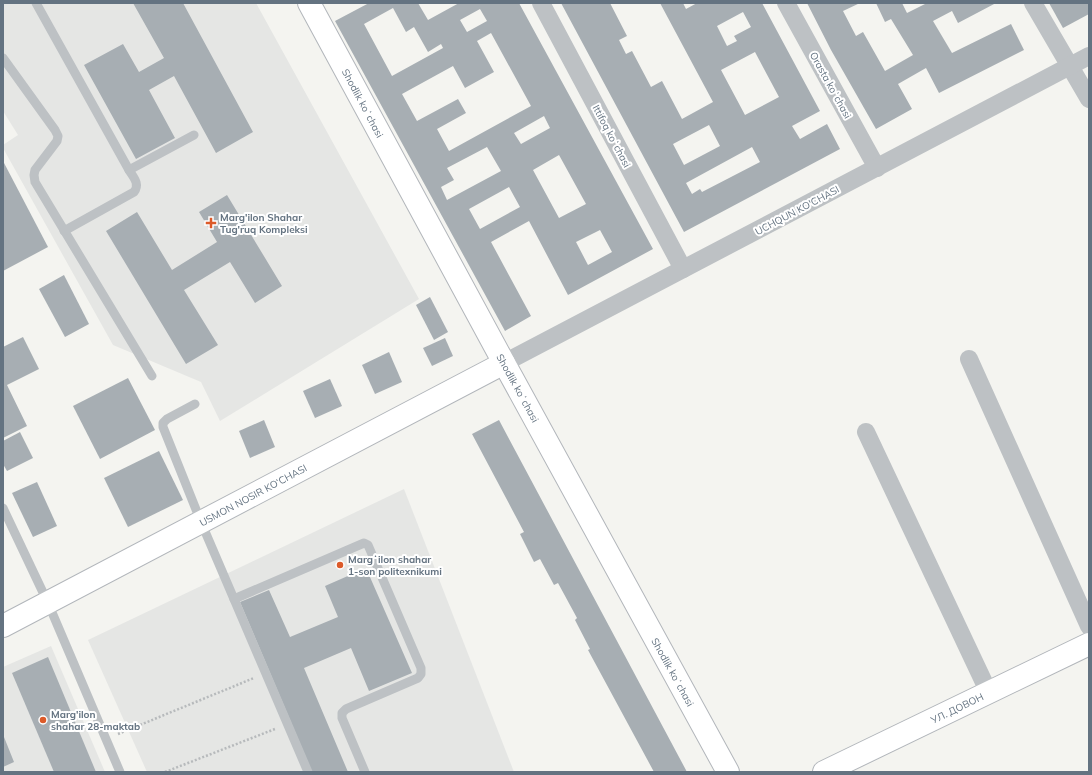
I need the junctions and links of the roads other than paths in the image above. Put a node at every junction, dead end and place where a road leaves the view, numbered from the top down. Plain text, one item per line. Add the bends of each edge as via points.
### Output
1 (36, 3) edge
2 (309, 3) edge
3 (541, 3) edge
4 (786, 3) edge
5 (1033, 3) edge
6 (1089, 56) edge
7 (3, 58) edge
8 (1070, 66) junction
9 (1089, 99) edge
10 (194, 135) dead end
11 (877, 168) junction
12 (129, 170) junction
13 (64, 231) junction
14 (683, 269) junction
15 (969, 359) dead end
16 (504, 363) junction
17 (152, 376) dead end
18 (195, 404) dead end
19 (866, 432) dead end
20 (3, 508) edge
21 (201, 522) junction
22 (234, 599) junction
23 (48, 603) junction
24 (3, 626) edge
25 (1089, 626) edge
26 (1089, 644) edge
27 (989, 693) junction
28 (120, 772) edge
29 (308, 772) edge
30 (365, 772) edge
31 (728, 772) edge
32 (824, 772) edge

1 - 12 lane
2 - 16 main road, Shodlik koʻchasi
3 - 14 street, Ittifoq koʻchasi
4 - 11 street, Orasta koʻchasi
5 - 8 street
6 - 8 street, UCHQUN KO'CHASI
7 - 13 lane via 56,130 57,141 34,170 34,175 35,182
8 - 9 street
8 - 11 street, UCHQUN KO'CHASI
10 - 12 lane
11 - 14 street, UCHQUN KO'CHASI
12 - 13 lane via 137,184 134,192
13 - 17 lane
14 - 16 street, UCHQUN KO'CHASI
15 - 25 street
16 - 21 main road, USMON NOSIR KO‘CHASI
16 - 31 main road, Shodlik koʻchasi
18 - 21 lane via 167,419 163,427
19 - 27 street
20 - 23 lane
21 - 22 lane
21 - 23 main road, USMON NOSIR KO‘CHASI
22 - 29 lane
22 - 30 lane via 364,543 368,545 421,668 421,674 418,678 342,713
23 - 24 main road, USMON NOSIR KO‘CHASI
23 - 28 lane
26 - 27 main road, УЛ. ДОВОН
27 - 32 main road, УЛ. ДОВОН

